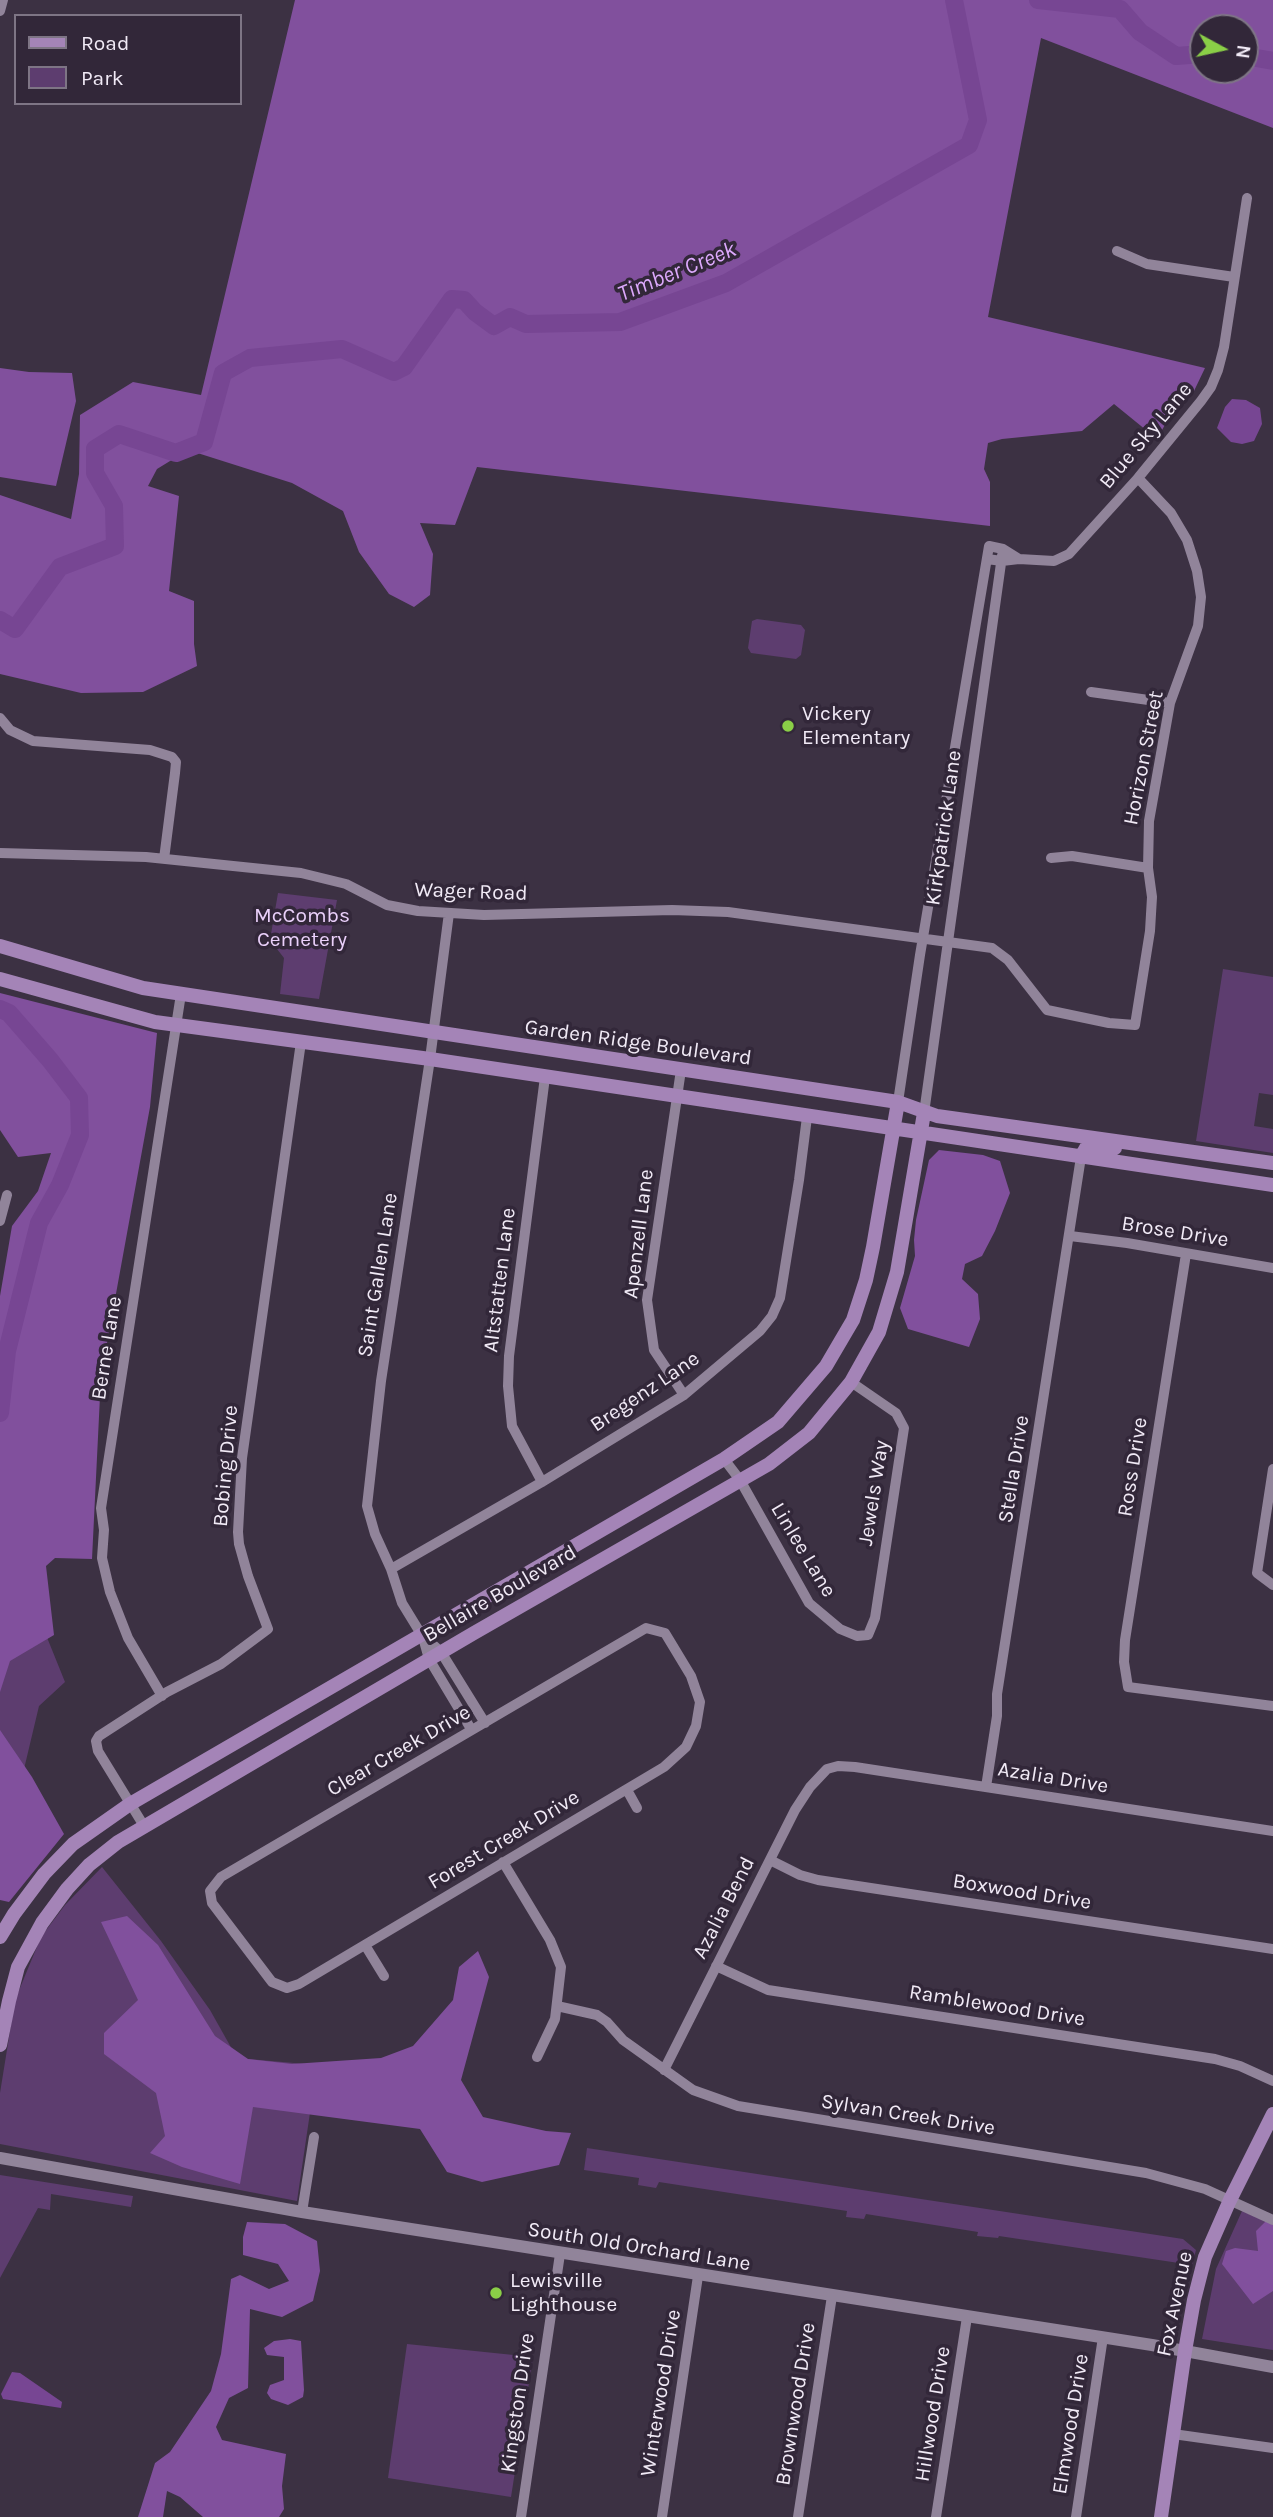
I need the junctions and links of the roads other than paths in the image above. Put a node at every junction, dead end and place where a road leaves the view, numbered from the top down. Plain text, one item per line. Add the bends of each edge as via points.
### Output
1 (4, 0) edge
2 (0, 11) edge
3 (1247, 198) dead end
4 (1117, 251) dead end
5 (1234, 277) junction
6 (1138, 478) junction
7 (989, 546) joint
8 (1003, 549) junction
9 (987, 559) junction
10 (1019, 559) junction
11 (1002, 562) junction
12 (1091, 692) dead end
13 (1170, 702) junction
14 (0, 718) edge
15 (0, 853) edge
16 (1051, 858) dead end
17 (164, 859) junction
18 (1148, 868) junction
19 (449, 913) junction
20 (922, 938) junction
21 (947, 942) junction
22 (4, 947) edge
23 (0, 979) edge
24 (181, 994) junction
25 (176, 1025) junction
26 (1135, 1025) joint
27 (433, 1033) junction
28 (301, 1042) junction
29 (430, 1059) junction
30 (681, 1070) junction
31 (545, 1077) junction
32 (677, 1097) junction
33 (898, 1102) junction
34 (923, 1113) junction
35 (807, 1117) junction
36 (893, 1130) junction
37 (920, 1134) junction
38 (1165, 1147) junction
39 (1081, 1157) junction
40 (1273, 1163) edge
41 (1273, 1185) edge
42 (7, 1195) dead end
43 (0, 1221) edge
44 (1070, 1237) junction
45 (1186, 1254) junction
46 (1273, 1268) edge
47 (851, 1382) junction
48 (684, 1395) junction
49 (724, 1459) junction
50 (1273, 1469) edge
51 (740, 1480) junction
52 (542, 1482) junction
53 (391, 1569) junction
54 (1273, 1585) edge
55 (421, 1633) junction
56 (665, 1633) joint
57 (868, 1634) joint
58 (435, 1656) junction
59 (162, 1696) junction
60 (1273, 1706) edge
61 (485, 1723) junction
62 (471, 1729) junction
63 (827, 1769) joint
64 (986, 1787) junction
65 (627, 1790) junction
66 (130, 1804) junction
67 (637, 1808) dead end
68 (144, 1826) junction
69 (1273, 1831) edge
70 (770, 1860) junction
71 (503, 1862) junction
72 (0, 1937) edge
73 (241, 1942) joint
74 (365, 1945) junction
75 (1273, 1950) edge
76 (716, 1966) junction
77 (384, 1976) dead end
78 (557, 2006) junction
79 (0, 2045) edge
80 (537, 2057) dead end
81 (664, 2070) junction
82 (1273, 2081) edge
83 (1273, 2114) edge
84 (314, 2137) dead end
85 (0, 2158) edge
86 (1230, 2200) junction
87 (302, 2212) junction
88 (1273, 2220) edge
89 (560, 2254) junction
90 (698, 2276) junction
91 (832, 2296) junction
92 (967, 2317) junction
93 (1103, 2337) junction
94 (1185, 2351) junction
95 (1273, 2367) edge
96 (1173, 2434) junction
97 (1273, 2448) edge
98 (521, 2517) edge
99 (662, 2517) edge
100 (798, 2517) edge
101 (936, 2517) edge
102 (1076, 2517) edge
103 (1161, 2517) edge

1 - 2 street
3 - 5 street, Blue Sky Lane
4 - 5 street via 1147,264
5 - 6 street, Blue Sky Lane via 1224,347 1211,387
6 - 10 street, Blue Sky Lane via 1069,554 1054,561
6 - 13 street, Horizon Street via 1171,513 1187,540 1200,583 1198,626
7 - 8 street, Blue Sky Lane
7 - 9 street, Kirkpatrick Lane
8 - 10 street, Blue Sky Lane
8 - 11 street, Kirkpatrick Lane
9 - 11 street
9 - 20 street, Kirkpatrick Lane
10 - 11 street, Blue Sky Lane
11 - 21 street, Kirkpatrick Lane
12 - 13 street
13 - 18 street, Horizon Street via 1149,821
14 - 17 street via 10,730 33,741 150,750 172,757 176,762
15 - 17 street, Wager Road
16 - 18 street via 1072,856
17 - 19 street, Wager Road via 301,873 346,884 387,905
18 - 26 street, Horizon Street via 1150,931
19 - 20 street, Wager Road via 728,912
19 - 27 street, Saint Gallen Lane
20 - 21 street, Wager Road
20 - 33 street, Kirkpatrick Lane
21 - 26 street, Wager Road via 992,948 1008,960 1047,1010
21 - 34 street, Kirkpatrick Lane
22 - 24 main road, Garden Ridge Boulevard via 102,978
23 - 25 main road
24 - 25 street, Berne Lane
24 - 27 main road, Garden Ridge Boulevard
25 - 28 main road
25 - 59 street, Berne Lane via 102,1508 102,1558 110,1592 128,1638
27 - 29 street, Saint Gallen Lane
27 - 30 main road, Garden Ridge Boulevard
28 - 29 main road
28 - 59 street, Bobing Drive via 242,1458 239,1544 268,1629 221,1664
29 - 31 main road
29 - 53 street, Saint Gallen Lane via 381,1381 367,1506
30 - 32 street, Apenzell Lane
30 - 33 main road, Garden Ridge Boulevard
31 - 32 main road
31 - 52 street, Altstatten Lane via 508,1386 513,1426
32 - 35 main road
32 - 48 street, Apenzell Lane via 647,1300 654,1350
33 - 34 main road, Garden Ridge Boulevard
33 - 36 main road, Bellaire Boulevard
34 - 37 main road, Bellaire Boulevard
34 - 38 main road, Garden Ridge Boulevard
35 - 36 main road
35 - 48 street, Bregenz Lane via 780,1298 760,1331
36 - 37 main road
36 - 49 main road, Bellaire Boulevard via 866,1280 847,1333 826,1366 783,1416
37 - 39 main road
37 - 47 main road, Bellaire Boulevard via 892,1291 878,1332
38 - 39 main road via 1086,1148
38 - 40 main road, Garden Ridge Boulevard
39 - 41 main road
39 - 44 street, Stella Drive
42 - 43 street
44 - 45 street, Brose Drive
44 - 64 street, Stella Drive
45 - 46 street, Brose Drive
45 - 60 street, Ross Drive via 1125,1640 1128,1687
47 - 51 main road, Bellaire Boulevard via 809,1433
47 - 57 street, Jewels Way via 896,1413 904,1428 875,1618
48 - 52 street, Bregenz Lane
49 - 51 street, Linlee Lane
49 - 55 main road, Bellaire Boulevard
50 - 54 street via 1257,1573
51 - 57 street, Linlee Lane via 809,1603 840,1629 857,1636
51 - 58 main road, Bellaire Boulevard
52 - 53 street, Bregenz Lane
53 - 55 street, Saint Gallen Lane via 402,1603
55 - 58 street, Saint Gallen Lane
55 - 66 main road, Bellaire Boulevard
56 - 61 street, Clear Creek Drive via 646,1628 634,1633
56 - 65 street, Forest Creek Drive via 698,1692 698,1720 686,1747 664,1768
58 - 61 street
58 - 62 street
58 - 68 main road, Bellaire Boulevard
59 - 66 street, Bobing Drive via 102,1732 96,1741 97,1751
61 - 62 street, Clear Creek Drive
62 - 73 street, Clear Creek Drive via 221,1878 210,1891 212,1903
63 - 64 street, Azalia Drive via 855,1767
63 - 70 street, Azalia Bend via 803,1799
64 - 69 street, Azalia Drive
65 - 67 street
65 - 71 street, Forest Creek Drive
66 - 68 street, Bobing Drive
66 - 72 main road, Bellaire Boulevard via 83,1836 44,1874
68 - 79 main road, Bellaire Boulevard via 89,1865 41,1923 18,1968
70 - 75 street, Boxwood Drive via 818,1880
70 - 76 street, Azalia Bend
71 - 74 street, Forest Creek Drive
71 - 78 street via 558,1956
73 - 74 street, Forest Creek Drive via 272,1982 287,1988
74 - 77 street
76 - 81 street, Azalia Bend
76 - 82 street, Ramblewood Drive via 768,1990 1215,2059
78 - 80 street
78 - 81 street, Sylvan Creek Drive via 597,2015
81 - 86 street, Sylvan Creek Drive via 693,2090 738,2106 1146,2173
83 - 86 main road, Fox Avenue
84 - 87 street
85 - 87 street, South Old Orchard Lane
86 - 88 street, Sylvan Creek Drive
86 - 94 main road, Fox Avenue via 1205,2257
87 - 89 street, South Old Orchard Lane
89 - 90 street, South Old Orchard Lane
89 - 98 street, Kingston Drive
90 - 91 street, South Old Orchard Lane
90 - 99 street, Winterwood Drive
91 - 92 street, South Old Orchard Lane
91 - 100 street, Brownwood Drive
92 - 93 street, South Old Orchard Lane
92 - 101 street, Hillwood Drive
93 - 94 street, South Old Orchard Lane
93 - 102 street, Elmwood Drive
94 - 95 street, South Old Orchard Lane
94 - 96 main road, Fox Avenue
96 - 97 street
96 - 103 main road, Fox Avenue

